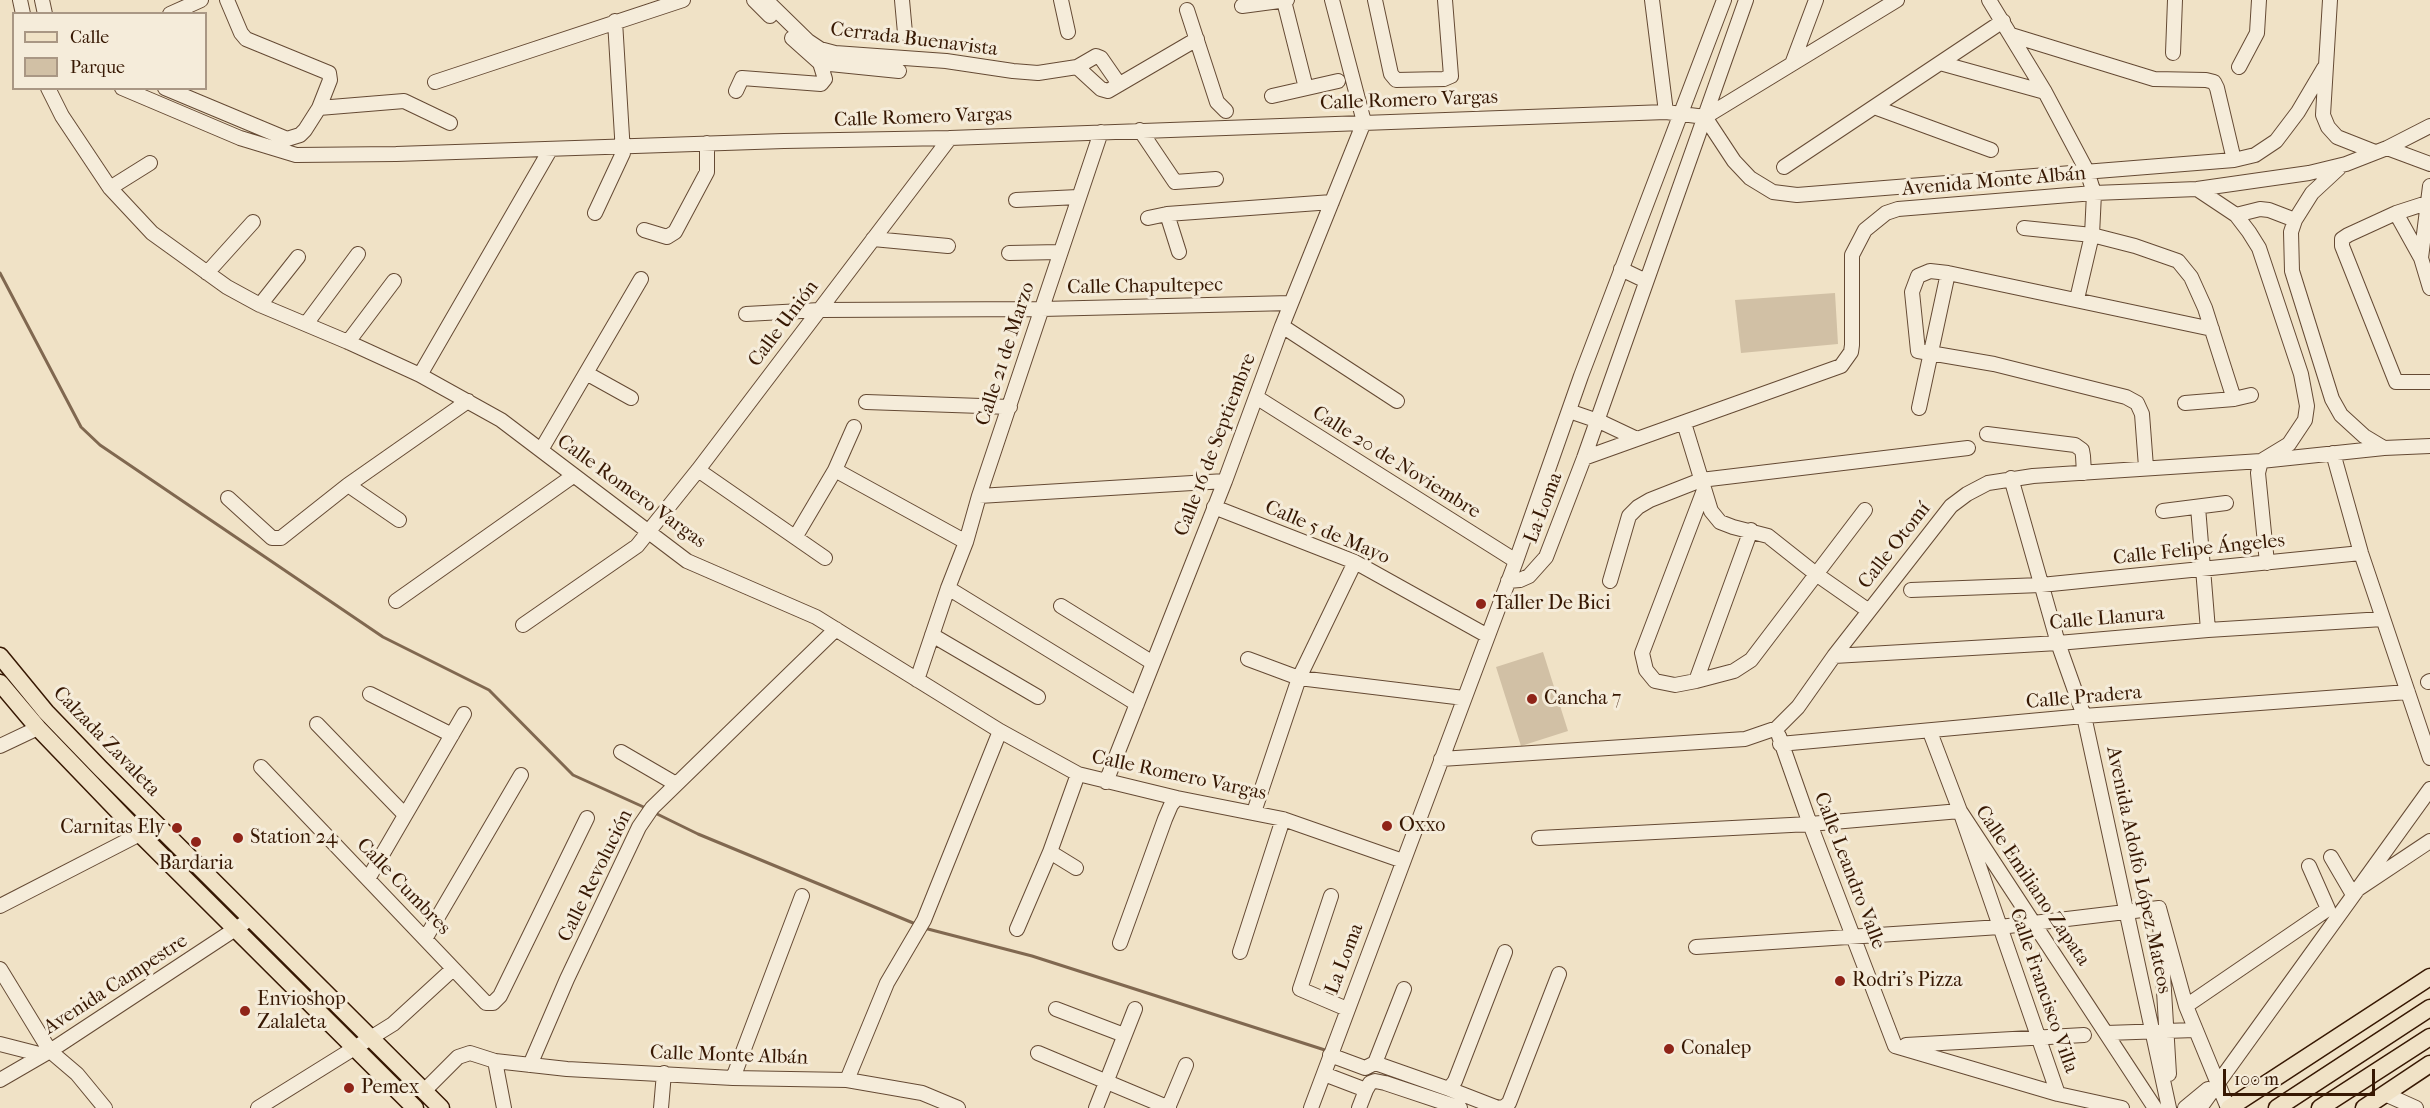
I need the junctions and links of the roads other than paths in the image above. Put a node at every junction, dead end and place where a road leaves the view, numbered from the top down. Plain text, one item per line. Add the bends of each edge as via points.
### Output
1 (201, 0) edge
2 (227, 0) edge
3 (682, 0) edge
4 (754, 0) edge
5 (902, 0) edge
6 (1060, 0) edge
7 (1286, 0) edge
8 (1332, 0) edge
9 (1375, 0) edge
10 (1445, 0) edge
11 (1652, 0) edge
12 (1724, 0) edge
13 (1746, 0) edge
14 (1816, 0) edge
15 (1897, 0) edge
16 (1989, 0) edge
17 (2175, 0) edge
18 (2259, 0) edge
19 (2330, 0) edge
20 (771, 2) edge
21 (1883, 5) edge
22 (1242, 6) dead end
23 (1187, 10) dead end
24 (174, 12) edge
25 (615, 21) junction
26 (2003, 21) junction
27 (1068, 32) dead end
28 (905, 33) dead end
29 (2011, 35) junction
30 (1197, 39) junction
31 (2173, 53) dead end
32 (820, 63) junction
33 (1940, 63) junction
34 (1792, 64) junction
35 (1077, 67) junction
36 (2239, 67) dead end
37 (2324, 68) junction
38 (899, 71) dead end
39 (435, 81) dead end
40 (1338, 81) dead end
41 (1119, 84) junction
42 (1306, 88) junction
43 (49, 90) edge
44 (127, 90) edge
45 (170, 90) edge
46 (736, 91) dead end
47 (2045, 92) junction
48 (1272, 96) dead end
49 (1874, 107) junction
50 (319, 108) junction
51 (1226, 111) dead end
52 (1666, 112) junction
53 (1680, 114) junction
54 (1705, 117) junction
55 (1364, 122) junction
56 (450, 123) dead end
57 (2430, 126) edge
58 (1140, 130) junction
59 (1101, 132) junction
60 (950, 138) junction
61 (707, 143) junction
62 (623, 146) junction
63 (550, 150) junction
64 (1991, 150) dead end
65 (2381, 150) junction
66 (2234, 160) junction
67 (150, 163) dead end
68 (2346, 164) junction
69 (2430, 164) edge
70 (1784, 167) dead end
71 (2087, 171) junction
72 (1216, 179) dead end
73 (2430, 186) edge
74 (110, 188) junction
75 (2197, 189) junction
76 (2094, 193) junction
77 (1078, 197) junction
78 (1016, 200) dead end
79 (1332, 202) junction
80 (2429, 203) edge
81 (595, 213) dead end
82 (2396, 213) junction
83 (1167, 214) junction
84 (2236, 216) junction
85 (1148, 218) dead end
86 (2295, 220) junction
87 (253, 222) dead end
88 (2024, 228) dead end
89 (644, 230) dead end
90 (2092, 235) junction
91 (873, 239) junction
92 (948, 246) dead end
93 (1060, 252) junction
94 (1179, 252) dead end
95 (1009, 253) dead end
96 (358, 254) dead end
97 (298, 257) dead end
98 (2421, 258) junction
99 (1621, 269) junction
100 (207, 273) junction
101 (1948, 273) junction
102 (641, 279) dead end
103 (394, 280) dead end
104 (1646, 281) junction
105 (2430, 288) edge
106 (2077, 299) junction
107 (1291, 303) junction
108 (260, 305) junction
109 (1042, 309) junction
110 (820, 310) junction
111 (746, 314) dead end
112 (306, 324) junction
113 (1282, 326) junction
114 (2212, 329) junction
115 (348, 342) junction
116 (1924, 352) junction
117 (586, 373) junction
118 (420, 375) junction
119 (2430, 382) edge
120 (2251, 395) dead end
121 (1256, 397) junction
122 (632, 398) dead end
123 (2234, 399) junction
124 (468, 401) junction
125 (1397, 401) dead end
126 (866, 402) dead end
127 (2185, 403) dead end
128 (1010, 407) junction
129 (1919, 408) dead end
130 (1569, 411) junction
131 (1597, 420) junction
132 (1684, 423) junction
133 (854, 427) dead end
134 (1987, 434) dead end
135 (1637, 439) junction
136 (2430, 446) edge
137 (1968, 448) dead end
138 (2384, 448) junction
139 (541, 450) junction
140 (2333, 453) junction
141 (1584, 458) junction
142 (2261, 461) junction
143 (2146, 467) junction
144 (698, 470) junction
145 (835, 471) junction
146 (2084, 472) junction
147 (573, 476) junction
148 (2011, 478) junction
149 (1225, 481) junction
150 (348, 485) junction
151 (1702, 485) junction
152 (979, 496) junction
153 (228, 498) dead end
154 (2226, 503) dead end
155 (1214, 507) junction
156 (2198, 507) junction
157 (1865, 510) dead end
158 (2163, 511) dead end
159 (399, 520) dead end
160 (1751, 530) junction
161 (647, 532) junction
162 (796, 536) junction
163 (966, 542) junction
164 (2361, 553) junction
165 (825, 558) dead end
166 (1516, 561) junction
167 (1355, 562) junction
168 (2267, 563) junction
169 (2204, 569) junction
170 (1816, 574) junction
171 (1508, 581) junction
172 (1610, 581) dead end
173 (2041, 585) junction
174 (948, 588) junction
175 (1911, 590) dead end
176 (396, 600) dead end
177 (1061, 606) dead end
178 (1869, 611) junction
179 (2383, 619) junction
180 (524, 625) dead end
181 (836, 629) junction
182 (2208, 630) junction
183 (932, 635) junction
184 (1486, 635) junction
185 (2058, 643) junction
186 (0, 656) edge
187 (1834, 656) junction
188 (1248, 659) dead end
189 (1153, 663) junction
190 (1299, 678) junction
191 (917, 680) junction
192 (1696, 681) junction
193 (0, 683) edge
194 (2408, 692) junction
195 (370, 694) dead end
196 (1038, 697) dead end
197 (1464, 698) junction
198 (1137, 704) junction
199 (464, 714) dead end
200 (2084, 716) junction
201 (317, 724) dead end
202 (38, 728) junction
203 (1777, 728) junction
204 (1000, 731) junction
205 (1930, 732) junction
206 (452, 735) junction
207 (1780, 744) junction
208 (0, 746) edge
209 (621, 752) dead end
210 (2430, 758) edge
211 (1441, 759) junction
212 (261, 767) dead end
213 (1078, 774) junction
214 (520, 775) dead end
215 (1106, 782) junction
216 (676, 784) junction
217 (2430, 789) edge
218 (1177, 798) junction
219 (1960, 811) junction
220 (1254, 812) junction
221 (405, 815) junction
222 (587, 818) dead end
223 (1282, 819) junction
224 (1810, 824) junction
225 (140, 834) junction
226 (1539, 838) dead end
227 (2430, 841) edge
228 (1050, 852) junction
229 (2331, 857) dead end
230 (1403, 861) junction
231 (2308, 866) dead end
232 (1076, 868) dead end
233 (368, 879) junction
234 (2355, 891) junction
235 (802, 896) dead end
236 (1331, 896) dead end
237 (0, 906) edge
238 (2159, 908) junction
239 (2127, 912) junction
240 (251, 919) junction
241 (2034, 923) junction
242 (2000, 927) junction
243 (236, 929) junction
244 (1017, 929) dead end
245 (1854, 937) junction
246 (425, 939) junction
247 (1120, 944) dead end
248 (1696, 947) dead end
249 (1240, 952) dead end
250 (1504, 952) dead end
251 (0, 969) edge
252 (453, 969) junction
253 (1559, 974) dead end
254 (2430, 977) edge
255 (1404, 989) dead end
256 (2186, 1006) junction
257 (2430, 1008) edge
258 (1056, 1009) dead end
259 (1135, 1009) dead end
260 (1347, 1009) junction
261 (2195, 1030) junction
262 (2160, 1031) junction
263 (2106, 1033) junction
264 (1124, 1035) junction
265 (2084, 1035) dead end
266 (2038, 1037) junction
267 (2430, 1037) edge
268 (372, 1038) junction
269 (0, 1044) edge
270 (1895, 1046) junction
271 (356, 1048) junction
272 (47, 1053) junction
273 (1038, 1053) dead end
274 (1330, 1055) junction
275 (495, 1060) junction
276 (1375, 1063) junction
277 (2430, 1064) edge
278 (530, 1065) junction
279 (1186, 1065) dead end
280 (664, 1073) junction
281 (1324, 1074) junction
282 (733, 1077) junction
283 (0, 1080) edge
284 (847, 1080) junction
285 (1106, 1081) junction
286 (2217, 1083) junction
287 (1449, 1089) junction
288 (1366, 1090) junction
289 (424, 1091) junction
290 (2058, 1094) junction
291 (2385, 1094) junction
292 (1436, 1104) edge
293 (105, 1108) edge
294 (258, 1108) edge
295 (415, 1108) edge
296 (441, 1108) edge
297 (504, 1108) edge
298 (661, 1108) edge
299 (958, 1108) edge
300 (1095, 1108) edge
301 (1169, 1108) edge
302 (1311, 1108) edge
303 (1359, 1108) edge
304 (1460, 1108) edge
305 (2122, 1108) edge
306 (2155, 1108) edge
307 (2170, 1108) edge
308 (2185, 1108) edge
309 (2200, 1108) edge
310 (2228, 1108) edge
311 (2277, 1108) edge
312 (2320, 1108) edge
313 (2364, 1108) edge
314 (2416, 1108) edge

1 - 24 street
2 - 50 street via 246,39 329,73
3 - 25 street
4 - 32 street
5 - 28 street
6 - 27 street
7 - 22 street
7 - 42 street
8 - 55 street
9 - 10 street via 1391,74 1395,80 1402,80 1451,76
11 - 52 street
12 - 53 street
13 - 54 street, La Loma
14 - 34 street
15 - 21 street
16 - 26 street
17 - 31 street
18 - 36 street via 2257,33
19 - 37 street
20 - 35 street, Cerrada Buenavista via 808,41 836,53 946,61 1013,71
21 - 34 street
23 - 30 street
25 - 39 street
25 - 62 street
26 - 29 street
26 - 33 street
29 - 47 street
29 - 66 street via 2154,79 2214,82
30 - 41 street
30 - 51 street via 1217,102
32 - 38 street
32 - 46 street via 825,79 821,84 742,78
33 - 47 street
33 - 49 street
34 - 54 street
35 - 41 street via 1104,91
35 - 41 street, Cerrada Buenavista via 1099,56
37 - 65 street via 2323,115 2328,127 2344,141
37 - 66 street via 2276,141 2255,155
40 - 42 street
42 - 48 street
43 - 74 street, Calle Romero Vargas
44 - 63 street, Calle Romero Vargas via 240,138 296,155
45 - 50 street via 287,138 300,135
47 - 71 street
49 - 64 street
49 - 70 street
50 - 56 street via 404,101
52 - 53 street, Calle Romero Vargas
52 - 55 street, Calle Romero Vargas
53 - 54 street, Calle Romero Vargas
53 - 99 street
54 - 71 street via 1749,178 1773,192 1797,195
54 - 104 street, La Loma
55 - 58 street, Calle Romero Vargas
55 - 79 street, Calle 16 de Septiembre
57 - 65 street, Avenida Monte Albán
58 - 59 street, Calle Romero Vargas
58 - 72 street via 1175,182
59 - 60 street, Calle Romero Vargas
59 - 77 street, Calle 21 de Marzo
60 - 61 street, Calle Romero Vargas
60 - 91 street, Calle Unión
61 - 62 street, Calle Romero Vargas
61 - 89 street via 707,172 675,232 667,237
62 - 63 street, Calle Romero Vargas
62 - 81 street via 621,160
63 - 118 street
65 - 68 street, Avenida Monte Albán
65 - 69 street
66 - 71 street
67 - 74 street
68 - 75 street, Avenida Monte Albán
68 - 86 street via 2312,193
71 - 76 street
73 - 80 street
74 - 100 street, Calle Romero Vargas via 152,233
75 - 76 street, Avenida Monte Albán
75 - 84 street
76 - 90 street
76 - 132 street, Avenida Monte Albán via 1886,213 1864,230 1852,255 1852,345 1841,366
77 - 78 street
77 - 93 street, Calle 21 de Marzo
79 - 83 street
79 - 107 street, Calle 16 de Septiembre
80 - 82 street
80 - 98 street
82 - 98 street
82 - 119 street via 2342,239 2342,246 2396,382
83 - 85 street
83 - 94 street
84 - 86 street via 2260,209
84 - 142 street via 2259,248 2301,374 2307,406 2305,420 2289,444
86 - 138 street via 2292,271 2325,384 2342,415
87 - 100 street
88 - 90 street
90 - 106 street
90 - 114 street via 2178,261 2191,277
91 - 92 street
91 - 110 street, Calle Unión
93 - 95 street
93 - 109 street, Calle 21 de Marzo
96 - 112 street
97 - 108 street
98 - 105 street
99 - 104 street
99 - 130 street
100 - 108 street, Calle Romero Vargas
101 - 106 street
101 - 116 street
101 - 116 street via 1926,272 1918,276 1914,285 1912,292
102 - 117 street
103 - 115 street
104 - 131 street, La Loma
106 - 114 street
107 - 109 street, Calle Chapultepec
107 - 113 street, Calle 16 de Septiembre
108 - 112 street, Calle Romero Vargas
109 - 110 street, Calle Chapultepec
109 - 128 street, Calle 21 de Marzo
110 - 111 street, Calle Chapultepec
110 - 144 street, Calle Unión
112 - 115 street, Calle Romero Vargas
113 - 121 street, Calle 16 de Septiembre
113 - 125 street
114 - 123 street
115 - 118 street, Calle Romero Vargas
116 - 129 street
116 - 143 street via 1994,364 2126,397 2137,403 2142,414
117 - 122 street
117 - 139 street
118 - 124 street, Calle Romero Vargas
120 - 123 street
121 - 149 street, Calle 16 de Septiembre
121 - 166 street, Calle 20 de Noviembre
123 - 127 street
124 - 139 street, Calle Romero Vargas
124 - 150 street
126 - 128 street
128 - 152 street, Calle 21 de Marzo
130 - 131 street
130 - 166 street
131 - 135 street
131 - 141 street, La Loma
132 - 135 street, Avenida Monte Albán
132 - 151 street
133 - 145 street
134 - 146 street via 2075,445 2084,456
135 - 141 street, Avenida Monte Albán
136 - 138 street, Calle Otomí
137 - 151 street
138 - 140 street, Calle Otomí
139 - 147 street, Calle Romero Vargas
140 - 142 street, Calle Otomí
140 - 164 street
141 - 171 street, La Loma via 1546,557 1529,576
142 - 143 street, Calle Otomí
142 - 168 street via 2258,473
143 - 146 street, Calle Otomí
144 - 161 street, Calle Unión
144 - 162 street
145 - 162 street
145 - 163 street
146 - 148 street, Calle Otomí
147 - 161 street, Calle Romero Vargas
147 - 176 street
148 - 173 street, Avenida Adolfo López Mateos
148 - 178 street, Calle Otomí via 1988,483 1951,506
149 - 152 street
149 - 155 street, Calle 16 de Septiembre
150 - 153 street via 281,538 272,538
150 - 159 street
151 - 160 street via 1711,512 1720,522
151 - 172 street via 1650,500 1629,516
151 - 192 street via 1641,653 1646,670 1655,681 1675,685
152 - 163 street, Calle 21 de Marzo
154 - 156 street
155 - 167 street, Calle 5 de Mayo
155 - 189 street, Calle 16 de Septiembre
156 - 158 street
156 - 169 street
157 - 170 street
160 - 170 street via 1768,536
160 - 192 street
161 - 180 street, Calle Unión via 630,553
161 - 181 street, Calle Romero Vargas via 687,561
162 - 165 street
163 - 174 street, Calle 21 de Marzo
164 - 168 street, Calle Felipe Ángeles
164 - 179 street
166 - 171 street
167 - 184 street, Calle 5 de Mayo
167 - 190 street
168 - 169 street, Calle Felipe Ángeles
169 - 173 street, Calle Felipe Ángeles
169 - 182 street
170 - 178 street
170 - 192 street via 1751,660 1734,671
171 - 184 street, La Loma
173 - 175 street, Calle Felipe Ángeles
173 - 185 street, Avenida Adolfo López Mateos
174 - 183 street, Calle 21 de Marzo
174 - 198 street
177 - 189 street
178 - 187 street, Calle Otomí
179 - 182 street, Calle Llanura
179 - 194 street
181 - 191 street, Calle Romero Vargas
181 - 216 street, Calle Revolución
182 - 185 street, Calle Llanura
183 - 191 street, Calle 21 de Marzo
183 - 196 street
184 - 197 street, La Loma
185 - 187 street, Calle Llanura
185 - 200 street, Avenida Adolfo López Mateos
186 - 240 main road, Calzada Zavaleta via 46,712
187 - 203 street, Calle Otomí
188 - 190 street
189 - 198 street, Calle 16 de Septiembre
190 - 197 street
190 - 220 street
191 - 204 street, Calle Romero Vargas
193 - 202 main road, Calzada Zavaleta
194 - 200 street, Calle Pradera
194 - 210 street
195 - 206 street
197 - 211 street, La Loma
198 - 215 street, Calle 16 de Septiembre
199 - 206 street
200 - 205 street, Calle Pradera
200 - 239 street, Avenida Adolfo López Mateos
201 - 221 street
202 - 208 street
202 - 225 main road, Calzada Zavaleta
203 - 207 street
203 - 211 street, Calle Otomí via 1745,739
204 - 213 street, Calle Romero Vargas
204 - 284 street via 924,920 887,982
205 - 207 street, Calle Pradera
205 - 219 street, Calle Francisco Villa
206 - 221 street
207 - 224 street, Calle Leandro Valle
209 - 216 street
211 - 230 street, La Loma
212 - 233 street, Calle Cumbres
213 - 215 street, Calle Romero Vargas
213 - 228 street
214 - 246 street
215 - 218 street, Calle Romero Vargas
216 - 278 street, Calle Revolución via 639,827
217 - 234 street
218 - 220 street, Calle Romero Vargas
218 - 247 street via 1165,819
219 - 224 street, Calle Emiliano Zapata
219 - 241 street, Calle Emiliano Zapata
219 - 242 street, Calle Francisco Villa
220 - 223 street, Calle Romero Vargas
221 - 233 street
222 - 252 street, Calle Cumbres via 493,1004 486,1003
223 - 230 street, Calle Romero Vargas
223 - 249 street
224 - 226 street, Calle Emiliano Zapata
224 - 245 street, Calle Leandro Valle
225 - 237 street
225 - 243 main road, Calzada Zavaleta
227 - 234 street
228 - 232 street
228 - 244 street
229 - 234 street
230 - 260 street, La Loma
231 - 256 street via 2328,909
233 - 246 street, Calle Cumbres
234 - 286 street
235 - 282 street
236 - 260 street via 1300,989
238 - 239 street
238 - 256 street, Avenida Adolfo López Mateos
238 - 262 street, Avenida Adolfo López Mateos
239 - 241 street
239 - 262 street, Avenida Adolfo López Mateos
240 - 243 street, Avenida Campestre
240 - 268 main road, Calzada Zavaleta
241 - 242 street
241 - 263 street, Calle Emiliano Zapata
242 - 245 street
242 - 266 street, Calle Francisco Villa
243 - 271 main road, Calzada Zavaleta
243 - 272 street, Avenida Campestre
245 - 248 street
245 - 270 street, Calle Leandro Valle
246 - 252 street, Calle Cumbres
250 - 287 street
251 - 272 street
252 - 268 street
253 - 287 street via 1509,1103 1498,1108
254 - 310 main road
255 - 276 street
256 - 261 street, Avenida Adolfo López Mateos
257 - 311 main road
258 - 264 street
259 - 264 street
260 - 274 street, La Loma
261 - 262 street
261 - 286 street, Avenida Adolfo López Mateos
262 - 263 street
262 - 307 street, Avenida Adolfo López Mateos
263 - 306 street, Calle Emiliano Zapata
264 - 285 street
265 - 266 street
266 - 270 street
266 - 290 street, Calle Francisco Villa
267 - 312 main road
268 - 271 street
268 - 289 main road, Calzada Zavaleta
269 - 272 street
270 - 290 street
271 - 294 street
271 - 295 main road, Calzada Zavaleta
272 - 283 street, Avenida Campestre
272 - 293 street via 77,1074
273 - 285 street
274 - 276 street via 1365,1068
274 - 281 street, La Loma
275 - 278 street, Calle Monte Albán
275 - 289 street, Calle Monte Albán via 464,1054
275 - 297 street
276 - 287 street
277 - 291 main road
278 - 280 street, Calle Monte Albán
279 - 301 street
280 - 282 street, Calle Monte Albán
280 - 298 street
281 - 288 street
281 - 302 street, La Loma
282 - 284 street, Calle Monte Albán
284 - 299 street, Calle Monte Albán via 922,1093
285 - 300 street
285 - 301 street
286 - 308 street
286 - 309 street
286 - 310 street, Avenida Adolfo López Mateos
288 - 292 street via 1375,1081
288 - 303 street
289 - 296 main road, Calzada Zavaleta
290 - 305 street
291 - 313 main road
291 - 314 street
292 - 304 street

